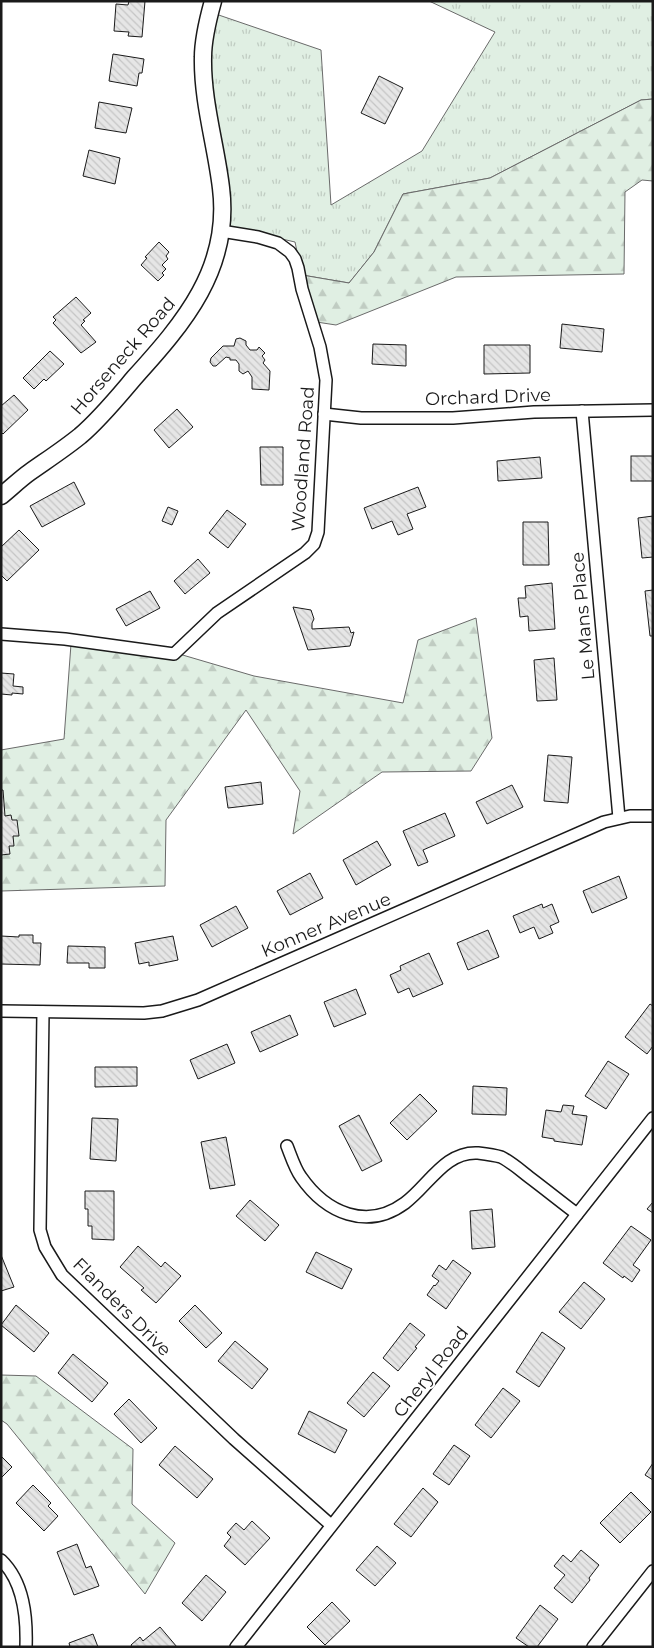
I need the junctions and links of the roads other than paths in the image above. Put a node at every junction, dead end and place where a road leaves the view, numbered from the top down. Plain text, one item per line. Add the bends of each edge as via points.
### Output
1 (213, 1) edge
2 (221, 231) junction
3 (653, 410) edge
4 (582, 412) junction
5 (324, 414) junction
6 (1, 496) edge
7 (1, 634) edge
8 (653, 816) edge
9 (619, 818) junction
10 (1, 1011) edge
11 (43, 1012) junction
12 (653, 1118) edge
13 (287, 1146) dead end
14 (577, 1214) junction
15 (331, 1525) junction
16 (1, 1560) edge
17 (653, 1571) edge
18 (26, 1647) edge
19 (236, 1647) edge
20 (593, 1647) edge

1 - 2 street, Horseneck Road via 206,29 203,74 221,189
2 - 5 street, Woodland Road via 278,243 295,259 320,347 326,380
2 - 6 street, Horseneck Road via 209,277 170,338 80,436
3 - 4 street, Orchard Drive
4 - 5 street, Orchard Drive via 452,418 361,418
4 - 9 street, Le Mans Place
5 - 7 street, Woodland Road via 318,532 314,544 217,613 174,654
8 - 9 street, Konner Avenue
9 - 11 street, Konner Avenue via 198,1000 144,1013
10 - 11 street, Konner Avenue
11 - 15 street, Flanders Drive via 40,1230 52,1260 62,1275 234,1439
12 - 14 street, Cheryl Road
13 - 14 street via 300,1177 338,1211 355,1216 381,1216 391,1212 414,1196 450,1161 477,1153 510,1162
14 - 15 street, Cheryl Road
15 - 19 street, Cheryl Road
16 - 18 street via 21,1595
17 - 20 street

